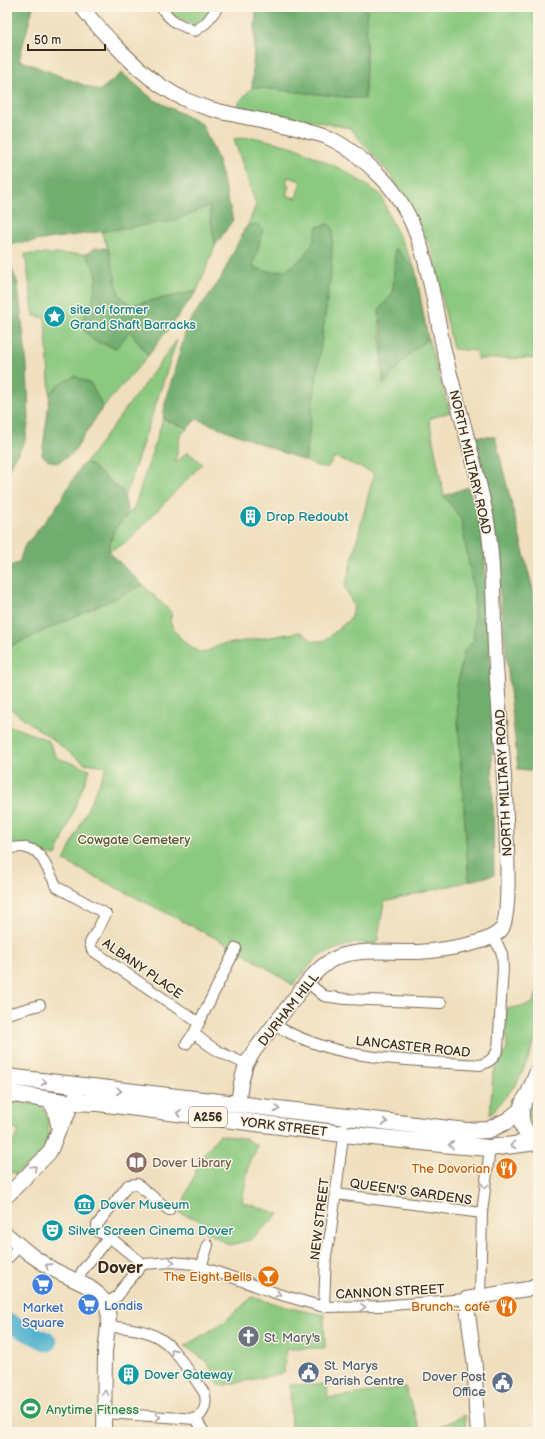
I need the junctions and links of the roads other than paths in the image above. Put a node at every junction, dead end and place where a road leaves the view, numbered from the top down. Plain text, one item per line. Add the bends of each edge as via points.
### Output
1 (82, 7) edge
2 (161, 7) edge
3 (218, 7) edge
4 (7, 850) edge
5 (492, 937) junction
6 (236, 948) dead end
7 (307, 982) junction
8 (441, 1003) dead end
9 (40, 1006) dead end
10 (7, 1014) edge
11 (199, 1023) junction
12 (275, 1025) junction
13 (194, 1033) junction
14 (186, 1044) dead end
15 (246, 1064) junction
16 (538, 1069) edge
17 (7, 1077) edge
18 (81, 1086) junction
19 (538, 1087) edge
20 (7, 1093) edge
21 (49, 1099) junction
22 (72, 1102) junction
23 (238, 1104) junction
24 (523, 1104) junction
25 (346, 1117) junction
26 (59, 1129) junction
27 (343, 1134) junction
28 (537, 1142) edge
29 (490, 1148) junction
30 (336, 1194) junction
31 (7, 1196) edge
32 (169, 1210) dead end
33 (482, 1213) junction
34 (7, 1235) edge
35 (108, 1237) junction
36 (208, 1245) dead end
37 (20, 1246) junction
38 (7, 1260) edge
39 (142, 1264) junction
40 (201, 1267) junction
41 (78, 1282) junction
42 (538, 1284) edge
43 (473, 1298) junction
44 (107, 1306) junction
45 (324, 1307) junction
46 (108, 1327) junction
47 (105, 1413) junction
48 (196, 1419) junction
49 (104, 1432) edge
50 (204, 1432) edge
51 (478, 1432) edge

1 - 5 street, NORTH MILITARY ROAD via 89,18 134,65 169,92 217,111 276,122 328,138 358,156 384,180 405,208 427,266 444,350 487,518 493,584 508,872 504,926
2 - 3 street via 168,18 195,31 206,23
4 - 11 street, ALBANY PLACE via 23,847 36,851 57,887 106,914 90,943 92,950
5 - 7 street, DURHAM HILL via 447,949 340,956 327,962
5 - 12 street, LANCASTER ROAD via 502,954 503,968 498,1049 489,1062 480,1066 361,1056 290,1034
6 - 11 street
7 - 8 street via 324,996
7 - 12 street, DURHAM HILL
9 - 10 street
11 - 13 street
12 - 15 street, DURHAM HILL
13 - 14 street
13 - 15 street via 206,1045
15 - 23 street, DURHAM HILL
16 - 24 street
17 -> 18 main road, YORK STREET / A256
18 - 22 street
18 -> 23 main road, YORK STREET / A256
19 - 24 main road, YORK STREET
20 - 21 main road, YORK STREET / A256
21 - 22 main road, YORK STREET / A256
21 - 26 street via 56,1111
22 - 26 street
27 -> 22 main road, YORK STREET / A256 via 98,1103
23 -> 25 main road, YORK STREET / A256
25 -> 24 main road, YORK STREET / A256 via 466,1131 488,1130 507,1121
24 - 28 main road via 522,1126
25 - 27 street, NEW STREET
31 -> 26 street via 49,1153
29 -> 27 main road, YORK STREET / A256
27 - 30 street, NEW STREET
28 -> 29 main road, YORK STREET / A256
29 -> 33 street
30 - 33 street, QUEEN'S GARDENS
30 - 45 street, NEW STREET via 326,1256
32 - 35 street via 137,1184 128,1185 97,1225 97,1232
33 - 43 street
34 - 37 street
35 - 39 street
35 - 41 street via 82,1271
36 - 40 street
37 - 38 street
41 -> 37 street via 52,1269
39 -> 40 street via 172,1262
39 - 44 street via 118,1296
40 -> 45 street, CANNON STREET
41 - 44 street via 98,1293
42 - 43 street via 527,1289
45 -> 43 street, CANNON STREET via 380,1306
43 - 51 street
44 - 46 street
47 -> 46 street via 105,1352
48 -> 46 street via 203,1414 206,1403 204,1394 173,1349 149,1333 129,1328
47 -> 48 street
47 - 49 street
48 - 50 street

